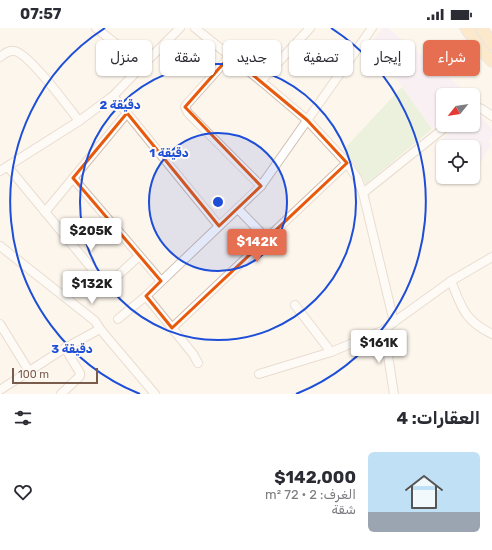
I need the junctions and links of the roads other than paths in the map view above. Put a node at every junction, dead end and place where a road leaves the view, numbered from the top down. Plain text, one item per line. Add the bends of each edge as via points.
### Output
1 (96, 28) edge
2 (180, 28) edge
3 (195, 28) edge
4 (310, 28) edge
5 (466, 28) edge
6 (481, 28) edge
7 (368, 30) edge
8 (111, 40) edge
9 (492, 44) edge
10 (223, 50) edge
11 (152, 56) edge
12 (0, 57) edge
13 (492, 61) edge
14 (223, 64) edge
15 (132, 76) edge
16 (256, 76) edge
17 (261, 80) junction
18 (113, 96) junction
19 (480, 108) edge
20 (127, 113) junction
21 (492, 116) edge
22 (307, 120) junction
23 (80, 121) junction
24 (439, 132) edge
25 (347, 163) junction
26 (8, 167) junction
27 (0, 171) edge
28 (73, 178) junction
29 (261, 186) junction
30 (363, 193) junction
31 (238, 208) junction
32 (45, 212) junction
33 (219, 226) junction
34 (268, 239) junction
35 (0, 246) edge
36 (139, 256) junction
37 (492, 257) edge
38 (161, 281) junction
39 (451, 281) junction
40 (146, 296) junction
41 (295, 305) dead end
42 (118, 320) dead end
43 (394, 322) junction
44 (0, 324) edge
45 (172, 328) junction
46 (100, 329) junction
47 (384, 330) junction
48 (492, 334) edge
49 (65, 348) junction
50 (331, 352) junction
51 (198, 364) dead end
52 (29, 371) junction
53 (259, 374) dead end
54 (0, 390) edge
55 (61, 394) edge
56 (155, 394) edge
57 (394, 394) edge

1 - 8 street
2 - 11 street
3 - 10 street
4 - 17 street
5 - 13 main road
6 - 9 main road
7 - 22 street
12 - 23 street via 13,50 22,55
14 - 29 street via 187,104 186,110
15 - 18 street
16 - 17 street
17 - 22 street
18 - 20 street
18 - 23 street
19 - 21 street
20 - 28 street
20 - 33 street
22 - 25 street
22 - 29 street
23 - 26 street
24 - 30 street
25 - 30 street
25 - 34 street
26 - 27 street
26 - 32 street
28 - 32 street
28 - 36 street
29 - 31 street
30 - 43 street
31 - 33 street
31 - 34 street
32 - 36 street via 103,282 108,283
33 - 38 street
34 - 45 street
35 - 46 street via 95,321
36 - 38 street
37 - 39 street
38 - 40 street
39 - 43 street
39 - 48 street via 462,308 470,319 478,327
40 - 42 street
40 - 45 street
41 - 50 street
43 - 47 street
44 - 52 street
45 - 51 street
46 - 49 street
46 - 56 street
47 - 50 street
47 - 57 street
49 - 52 street
49 - 55 street via 80,376
50 - 53 street
52 - 54 street

